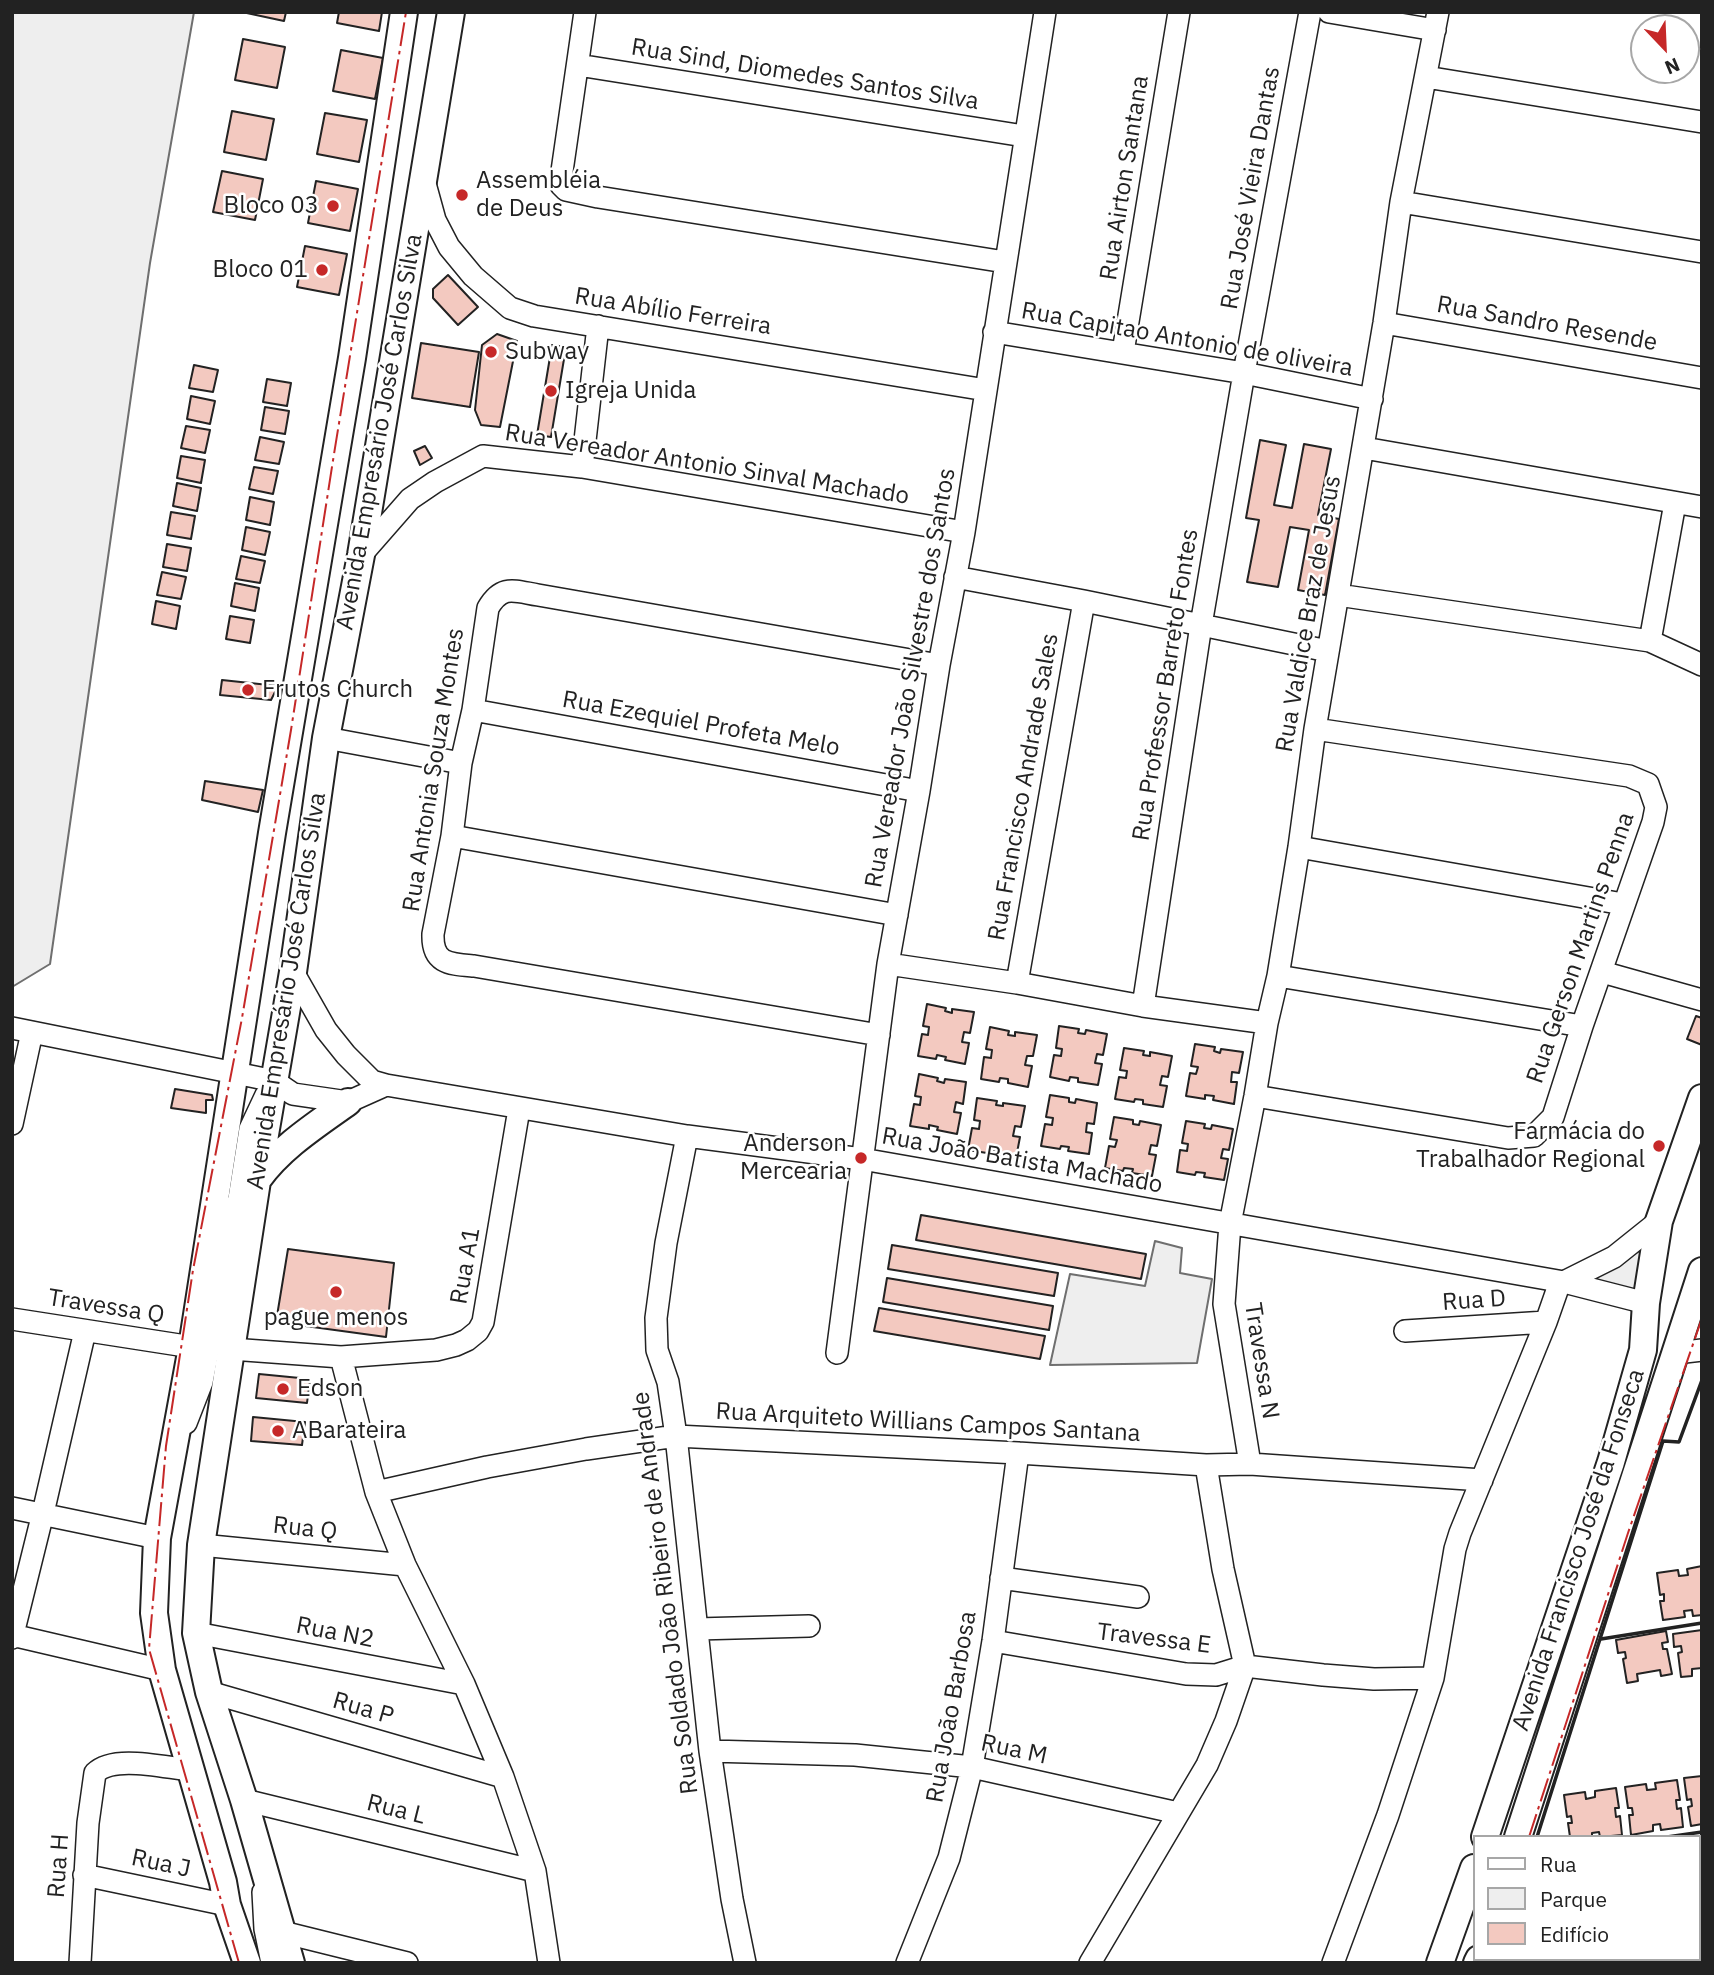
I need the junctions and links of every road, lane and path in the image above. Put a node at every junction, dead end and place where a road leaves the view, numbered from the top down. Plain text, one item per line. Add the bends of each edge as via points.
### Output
1 (404, 12) edge
2 (451, 12) edge
3 (585, 12) edge
4 (1179, 12) edge
5 (1310, 12) edge
6 (1329, 12) edge
7 (1038, 13) edge
8 (1436, 21) edge
9 (578, 65) junction
10 (1426, 76) junction
11 (1702, 122) edge
12 (1024, 136) junction
13 (423, 178) junction
14 (1401, 202) junction
15 (1702, 252) edge
16 (1004, 261) junction
17 (1384, 323) junction
18 (598, 326) junction
19 (994, 332) junction
20 (1123, 352) junction
21 (1244, 373) junction
22 (1702, 378) edge
23 (986, 390) junction
24 (1372, 399) junction
25 (1364, 448) junction
26 (582, 467) junction
27 (1675, 503) junction
28 (1702, 508) edge
29 (964, 532) junction
30 (361, 555) junction
31 (955, 577) junction
32 (1338, 595) junction
33 (1084, 601) junction
34 (1201, 625) junction
35 (1650, 641) junction
36 (1328, 651) junction
37 (939, 665) junction
38 (1702, 665) edge
39 (473, 710) junction
40 (1315, 729) junction
41 (326, 738) junction
42 (461, 763) junction
43 (919, 791) junction
44 (452, 836) junction
45 (1299, 847) junction
46 (1623, 904) junction
47 (897, 915) junction
48 (888, 964) junction
49 (293, 972) junction
50 (1602, 972) junction
51 (1278, 976) junction
52 (1017, 983) junction
53 (1702, 1000) edge
54 (1143, 1006) junction
55 (1267, 1023) junction
56 (1582, 1026) junction
57 (22, 1030) edge
58 (879, 1035) junction
59 (234, 1072) junction
60 (274, 1081) junction
61 (379, 1083) junction
62 (1255, 1096) junction
63 (1702, 1098) edge
64 (348, 1102) junction
65 (519, 1109) junction
66 (12, 1124) edge
67 (687, 1136) junction
68 (862, 1159) junction
69 (257, 1181) junction
70 (217, 1193) junction
71 (1659, 1222) junction
72 (1230, 1224) junction
73 (1702, 1271) edge
74 (1562, 1282) junction
75 (240, 1296) junction
76 (1646, 1303) junction
77 (12, 1319) edge
78 (1546, 1322) junction
79 (85, 1331) junction
80 (1405, 1331) dead end
81 (192, 1348) junction
82 (231, 1349) junction
83 (1702, 1350) edge
84 (837, 1353) dead end
85 (1676, 1353) junction
86 (341, 1357) junction
87 (676, 1436) junction
88 (1018, 1453) junction
89 (171, 1461) junction
90 (1250, 1464) junction
91 (1206, 1465) junction
92 (1482, 1480) junction
93 (376, 1492) junction
94 (12, 1508) edge
95 (43, 1513) junction
96 (157, 1538) junction
97 (201, 1545) junction
98 (405, 1565) junction
99 (1000, 1578) junction
100 (1138, 1597) dead end
101 (809, 1626) dead end
102 (697, 1629) junction
103 (196, 1633) junction
104 (13, 1636) edge
105 (993, 1641) junction
106 (1245, 1666) junction
107 (162, 1670) junction
108 (1433, 1678) junction
109 (464, 1684) junction
110 (209, 1692) junction
111 (710, 1751) junction
112 (972, 1768) junction
113 (191, 1770) junction
114 (503, 1777) junction
115 (244, 1800) junction
116 (1178, 1813) junction
117 (1486, 1835) edge
118 (1519, 1835) edge
119 (260, 1856) junction
120 (535, 1871) junction
121 (1472, 1874) edge
122 (84, 1875) junction
123 (228, 1905) junction
124 (282, 1932) junction
125 (80, 1963) edge
126 (247, 1963) edge
127 (272, 1963) edge
128 (291, 1963) edge
129 (407, 1963) edge
130 (549, 1963) edge
131 (745, 1963) edge
132 (908, 1963) edge
133 (1090, 1963) edge
134 (1333, 1963) edge
135 (1440, 1963) edge

1 - 59 main road, Avenida Empresário José Carlos Silva
2 - 13 main road, Avenida Empresário José Carlos Silva
3 - 9 street
4 - 20 street, Rua Airton Santana
5 - 21 street, Rua José Vieira Dantas
6 - 8 street
7 - 12 street, Rua Vereador João Silvestre dos Santos
8 - 10 street, Rua Valdice Braz de Jesus
9 - 12 street, Rua Sind, Diomedes Santos Silva
9 - 16 street via 561,182 566,190
10 - 11 street
10 - 14 street, Rua Valdice Braz de Jesus
12 - 16 street, Rua Vereador João Silvestre dos Santos
13 - 18 street, Rua Abílio Ferreira via 435,220 449,247 473,276 510,308
13 - 30 main road, Avenida Empresário José Carlos Silva
14 - 15 street
14 - 17 street, Rua Valdice Braz de Jesus
16 - 19 street, Rua Vereador João Silvestre dos Santos
17 - 22 street, Rua Sandro Resende
17 - 24 street, Rua Valdice Braz de Jesus
18 - 23 street, Rua Abílio Ferreira
18 - 26 street
19 - 20 street, Rua Capitao Antonio de oliveira
19 - 23 street, Rua Vereador João Silvestre dos Santos
20 - 21 street, Rua Capitao Antonio de oliveira
21 - 24 street, Rua Capitao Antonio de oliveira
21 - 34 street, Rua Professor Barreto Fontes
23 - 29 street, Rua Vereador João Silvestre dos Santos
24 - 25 street, Rua Valdice Braz de Jesus
25 - 27 street
25 - 32 street, Rua Valdice Braz de Jesus
26 - 29 street, Rua Vereador Antonio Sinval Machado
26 - 30 street, Rua Vereador Antonio Sinval Machado via 483,456 410,499
27 - 28 street
27 - 35 street
29 - 31 street, Rua Vereador João Silvestre dos Santos
30 - 41 main road, Avenida Empresário José Carlos Silva
31 - 33 street
31 - 37 street, Rua Vereador João Silvestre dos Santos
32 - 35 street
32 - 36 street, Rua Valdice Braz de Jesus
33 - 34 street
33 - 52 street, Rua Francisco Andrade Sales
34 - 36 street
34 - 54 street, Rua Professor Barreto Fontes
35 - 38 street
36 - 40 street, Rua Valdice Braz de Jesus
37 - 39 street, Rua Antonia Souza Montes via 510,590 501,591 488,608
37 - 43 street, Rua Vereador João Silvestre dos Santos
39 - 42 street, Rua Antonia Souza Montes
39 - 43 street, Rua Ezequiel Profeta Melo
40 - 45 street, Rua Valdice Braz de Jesus
40 - 46 street, Rua Gerson Martins Penna via 1629,776 1648,784 1656,807 1653,822
41 - 42 street
41 - 49 main road, Avenida Empresário José Carlos Silva
42 - 44 street, Rua Antonia Souza Montes
43 - 47 street, Rua Vereador João Silvestre dos Santos
44 - 47 street
44 - 58 street, Rua Antonia Souza Montes via 433,934 437,954 445,962
45 - 46 street
45 - 51 street, Rua Valdice Braz de Jesus
46 - 50 street, Rua Gerson Martins Penna
47 - 48 street, Rua Vereador João Silvestre dos Santos
48 - 52 street
48 - 58 street, Rua Vereador João Silvestre dos Santos
49 - 60 main road, Avenida Empresário José Carlos Silva
49 - 61 street via 326,1030 346,1055
50 - 53 street
50 - 56 street, Rua Gerson Martins Penna
51 - 55 street, Rua Valdice Braz de Jesus
51 - 56 street
52 - 54 street
54 - 55 street
55 - 62 street, Rua Valdice Braz de Jesus
56 - 62 street, Rua Gerson Martins Penna via 1553,1117 1534,1136 1508,1138
57 - 59 street
57 - 66 street
58 - 68 street, Rua Vereador João Silvestre dos Santos
59 - 60 street
59 - 70 main road, Avenida Empresário José Carlos Silva
60 - 64 street via 293,1094
60 - 69 main road, Avenida Empresário José Carlos Silva
60 - 75 street via 250,1129 232,1247
61 - 64 street
61 - 65 street, Rua João Batista Machado
62 - 72 street, Rua Valdice Braz de Jesus
63 - 71 main road, Avenida Francisco José da Fonseca
64 - 69 main road via 269,1164
65 - 67 street, Rua João Batista Machado
65 - 86 street, Rua A1 via 478,1331 456,1345 436,1350
67 - 68 street, Rua João Batista Machado
67 - 87 street, Rua Soldado João Ribeiro de Andrade via 656,1318 657,1350 668,1382
68 - 72 street, Rua João Batista Machado
68 - 84 street, Rua Vereador João Silvestre dos Santos
69 - 75 main road, Avenida Empresário José Carlos Silva
70 - 81 main road, Avenida Empresário José Carlos Silva
70 - 89 street via 225,1262 202,1382
71 - 74 street via 1614,1257
71 - 76 main road, Avenida Francisco José da Fonseca
72 - 74 street, Rua João Batista Machado
72 - 90 street, Travessa N via 1225,1311
73 - 85 main road, Avenida Francisco José da Fonseca
74 - 76 street, Rua João Batista Machado
74 - 78 street
75 - 82 main road, Avenida Empresário José Carlos Silva
76 - 117 main road, Avenida Francisco José da Fonseca via 1643,1350 1611,1462
77 - 79 street, Travessa Q
78 - 80 street, Rua D
78 - 92 street
79 - 81 street, Travessa Q
79 - 95 street
81 - 89 main road, Avenida Empresário José Carlos Silva
82 - 86 street
82 - 97 main road, Avenida Empresário José Carlos Silva
83 - 85 street
85 - 118 main road, Avenida Francisco José da Fonseca
86 - 93 street
87 - 88 street, Rua Arquiteto Willians Campos Santana
87 - 93 street, Rua Arquiteto Willians Campos Santana via 487,1467
87 - 102 street, Rua Soldado João Ribeiro de Andrade
88 - 91 street, Rua Arquiteto Willians Campos Santana
88 - 99 street, Rua João Barbosa
89 - 96 main road, Avenida Empresário José Carlos Silva
90 - 91 street, Rua Arquiteto Willians Campos Santana
90 - 92 street, Rua Arquiteto Willians Campos Santana
91 - 106 street
92 - 108 street via 1455,1549
93 - 98 street
94 - 95 street
95 - 96 street
95 - 104 street
96 - 107 main road, Avenida Empresário José Carlos Silva via 154,1613
97 - 98 street, Rua Q
97 - 103 main road, Avenida Empresário José Carlos Silva
98 - 109 street
99 - 100 street
99 - 105 street, Rua João Barbosa
101 - 102 street
102 - 111 street, Rua Soldado João Ribeiro de Andrade
103 - 109 street, Rua N2
103 - 110 main road, Avenida Empresário José Carlos Silva
104 - 107 street
105 - 106 street, Travessa E via 1186,1674 1216,1675
105 - 112 street, Rua João Barbosa
106 - 108 street, Travessa E via 1374,1679
106 - 116 street via 1208,1765
107 - 113 main road, Avenida Empresário José Carlos Silva
108 - 134 street
109 - 114 street
110 - 114 street, Rua P
110 - 115 main road, Avenida Empresário José Carlos Silva
111 - 112 street, Rua M via 855,1755
111 - 131 street, Rua Soldado João Ribeiro de Andrade
112 - 116 street, Rua M
112 - 132 street, Rua João Barbosa via 949,1858
113 - 122 street, Rua H via 123,1763 101,1767 95,1773
113 - 123 main road, Avenida Empresário José Carlos Silva
114 - 120 street
115 - 119 main road, Avenida Empresário José Carlos Silva
115 - 120 street, Rua L
116 - 133 street
119 - 124 main road, Avenida Empresário José Carlos Silva
119 - 127 street
120 - 130 street
121 - 135 main road
122 - 123 street, Rua J
122 - 125 street, Rua H
123 - 126 main road, Avenida Empresário José Carlos Silva
124 - 128 main road, Avenida Empresário José Carlos Silva
124 - 129 street

